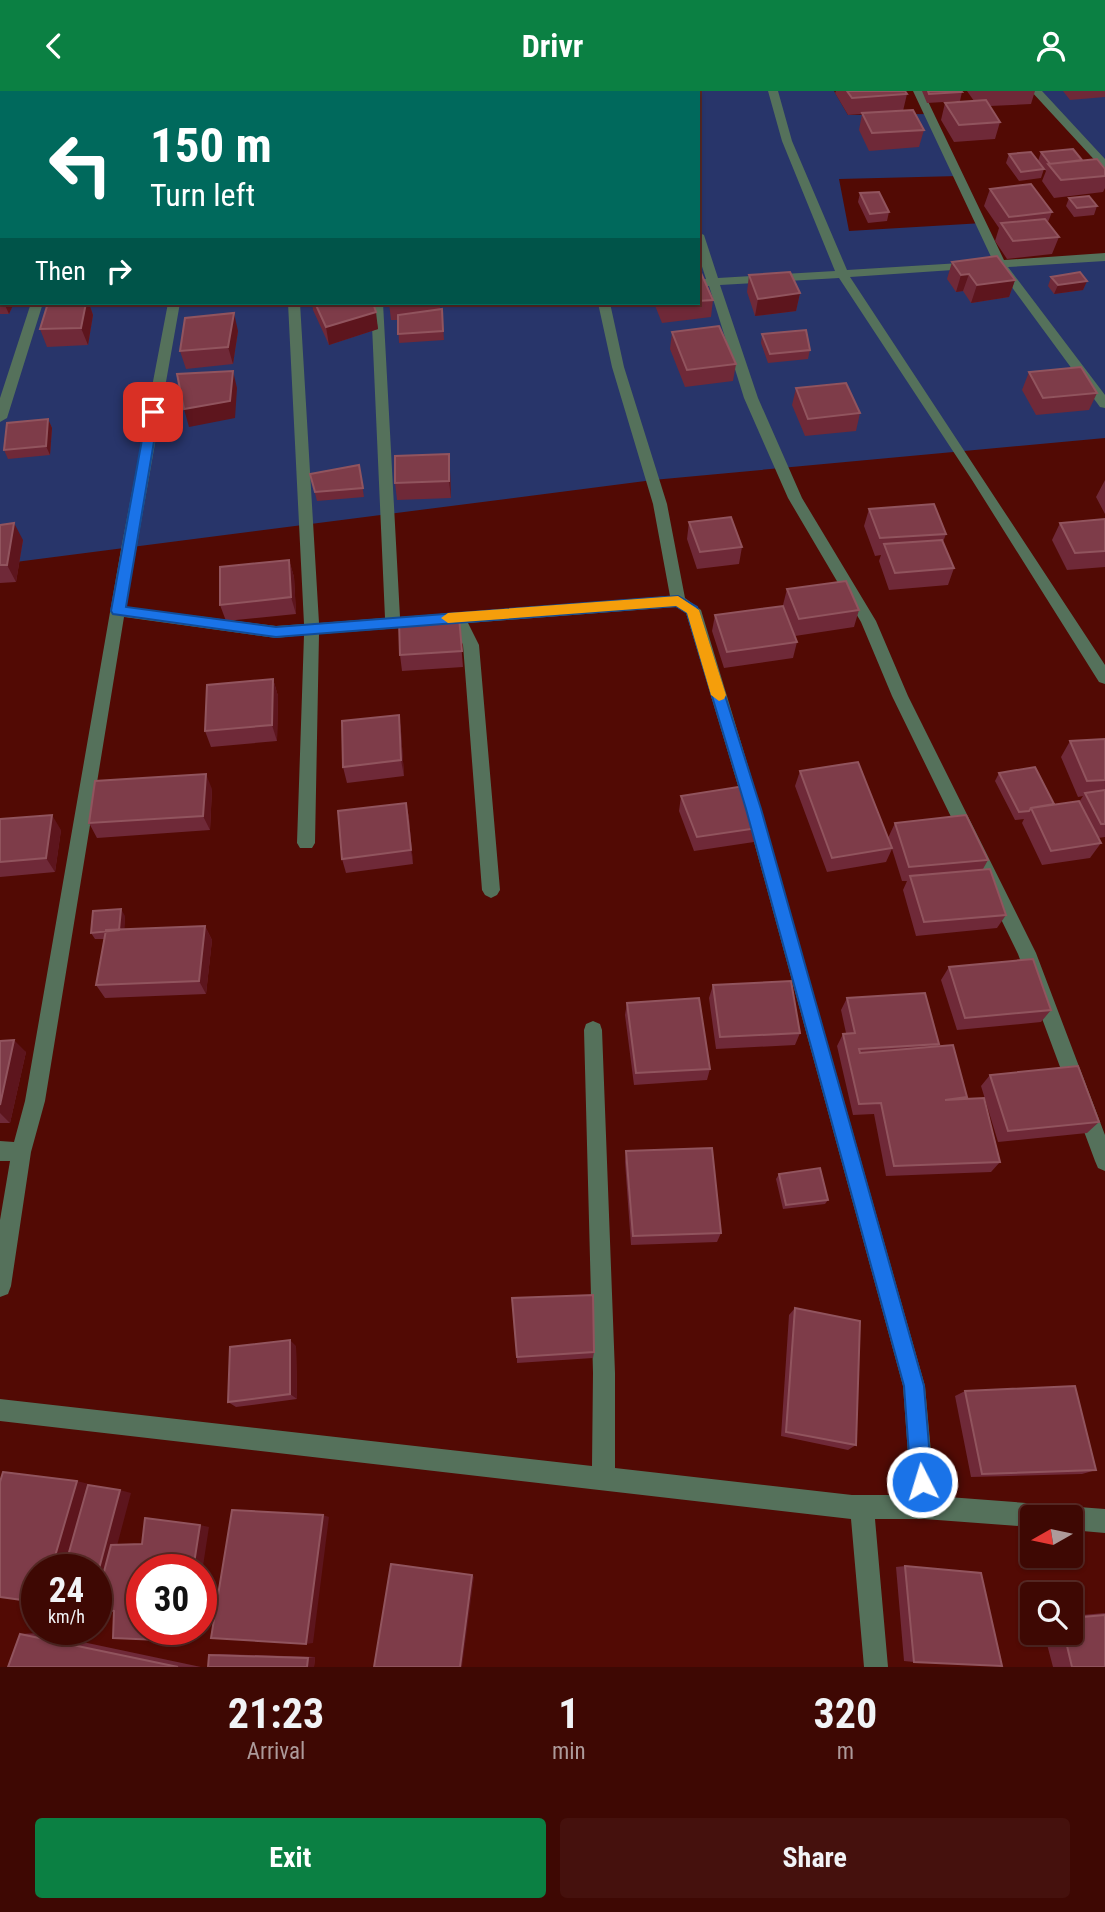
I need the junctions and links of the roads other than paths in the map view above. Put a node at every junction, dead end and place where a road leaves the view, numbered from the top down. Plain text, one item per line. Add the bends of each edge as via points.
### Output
1 (773, 91) edge
2 (918, 91) edge
3 (1037, 91) edge
4 (1105, 165) edge
5 (700, 241) edge
6 (1105, 257) edge
7 (1001, 265) junction
8 (844, 275) junction
9 (700, 283) edge
10 (715, 283) junction
11 (36, 305) edge
12 (174, 305) edge
13 (295, 305) edge
14 (377, 305) edge
15 (604, 305) edge
16 (1105, 404) edge
17 (0, 418) edge
18 (678, 601) junction
19 (118, 611) junction
20 (458, 617) junction
21 (393, 621) junction
22 (312, 630) junction
23 (1105, 678) edge
24 (306, 842) dead end
25 (491, 890) dead end
26 (593, 1030) dead end
27 (0, 1151) edge
28 (21, 1152) junction
29 (1105, 1161) edge
30 (0, 1286) edge
31 (0, 1410) edge
32 (603, 1479) junction
33 (862, 1507) junction
34 (923, 1507) junction
35 (1020, 1514) edge
36 (1083, 1519) edge
37 (1105, 1521) edge
38 (876, 1667) edge

1 - 8 street via 787,141
2 - 7 street
3 - 4 street
5 - 10 street
6 - 7 street
7 - 8 street
7 - 16 street
8 - 10 street
8 - 23 street
9 - 10 street
10 - 29 street via 751,398 795,498 868,621 900,696 1027,953
11 - 17 street
12 - 19 street
13 - 22 street
14 - 21 street
15 - 18 street via 618,367 660,504
18 - 20 street
18 - 34 street via 693,610 753,809 914,1386
19 - 22 street via 276,632
19 - 28 street via 35,1101
20 - 21 street
20 - 25 street via 471,645
21 - 22 street
22 - 24 street
26 - 32 street
27 - 28 street
28 - 30 street
31 - 32 street
32 - 33 street
33 - 34 street
33 - 38 street
34 - 35 street
36 - 37 street

